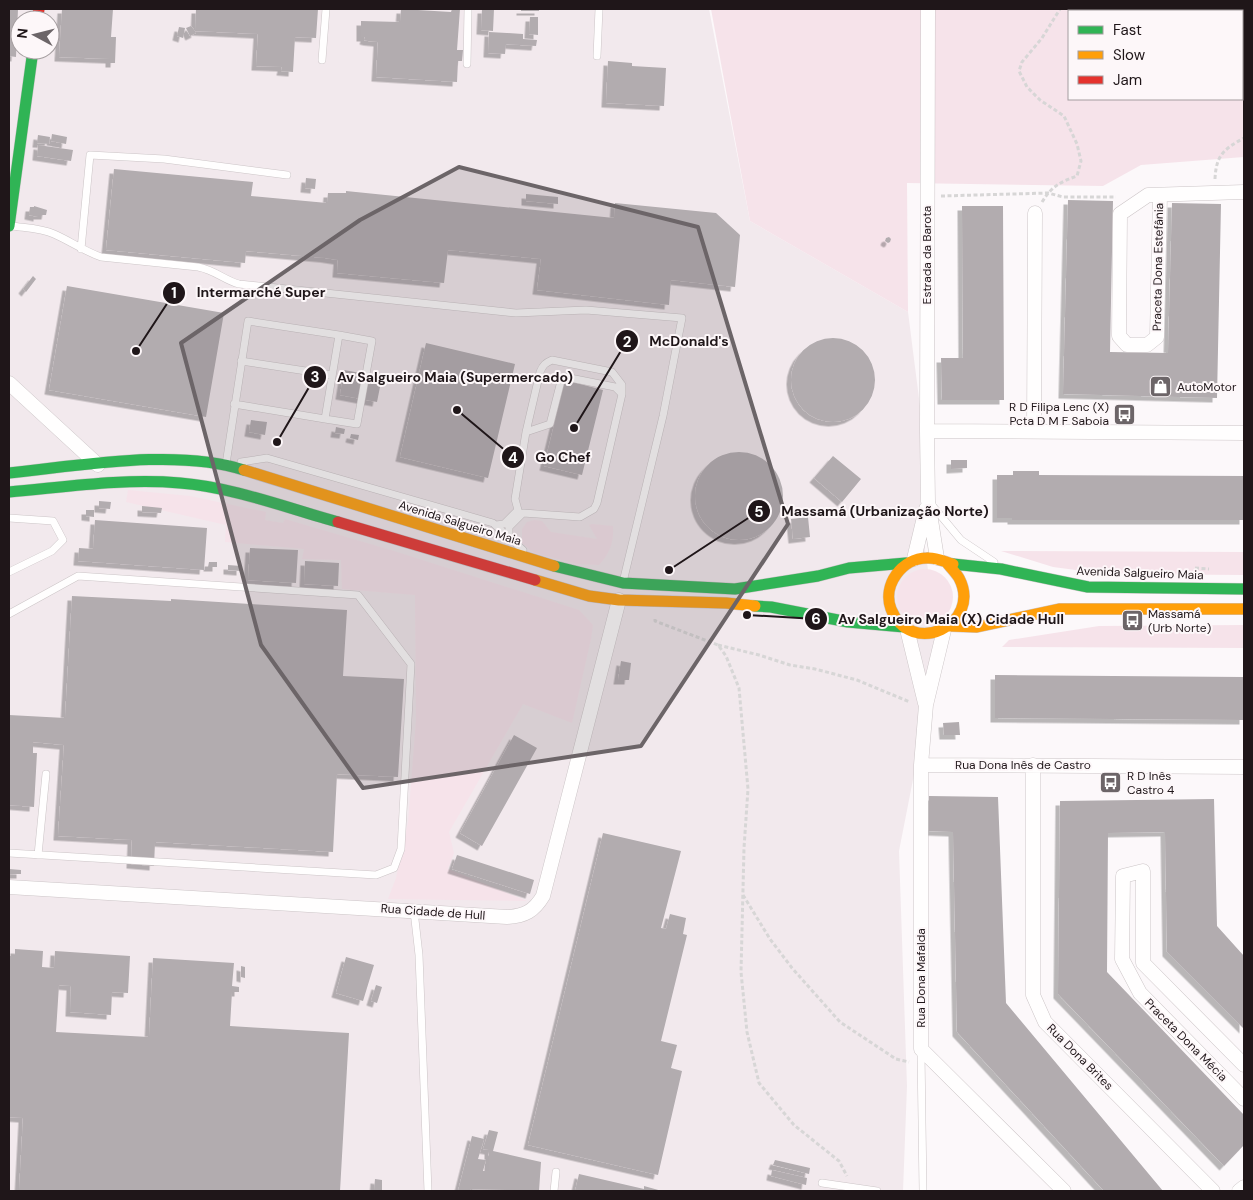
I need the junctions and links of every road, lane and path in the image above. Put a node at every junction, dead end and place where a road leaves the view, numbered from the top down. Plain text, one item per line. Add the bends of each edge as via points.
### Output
1 (326, 9) edge
2 (468, 9) edge
3 (599, 9) edge
4 (928, 9) edge
5 (1060, 9) edge
6 (597, 56) dead end
7 (32, 60) edge
8 (322, 60) dead end
9 (467, 64) dead end
10 (1244, 138) edge
11 (287, 174) dead end
12 (1244, 192) edge
13 (1048, 193) junction
14 (1215, 193) junction
15 (1160, 195) junction
16 (928, 196) junction
17 (1138, 202) junction
18 (1035, 212) joint
19 (9, 225) edge
20 (81, 248) junction
21 (339, 335) junction
22 (241, 362) junction
23 (332, 375) junction
24 (9, 383) edge
25 (622, 394) junction
26 (234, 404) junction
27 (325, 419) junction
28 (927, 431) junction
29 (1034, 431) junction
30 (526, 432) junction
31 (1244, 433) edge
32 (226, 464) junction
33 (98, 465) junction
34 (9, 473) edge
35 (9, 492) edge
36 (928, 501) junction
37 (9, 518) edge
38 (496, 525) junction
39 (509, 536) junction
40 (532, 560) junction
41 (910, 561) junction
42 (942, 561) junction
43 (1007, 570) junction
44 (9, 572) edge
45 (623, 583) junction
46 (1244, 589) edge
47 (619, 600) junction
48 (649, 602) junction
49 (1244, 609) edge
50 (9, 614) edge
51 (905, 628) junction
52 (947, 628) junction
53 (718, 645) junction
54 (922, 705) junction
55 (921, 765) junction
56 (1033, 765) junction
57 (1244, 767) edge
58 (46, 774) dead end
59 (9, 853) edge
60 (38, 855) junction
61 (9, 887) edge
62 (743, 894) junction
63 (414, 911) junction
64 (921, 1049) junction
65 (916, 1063) dead end
66 (1244, 1065) edge
67 (1244, 1099) edge
68 (556, 1172) dead end
69 (822, 1183) dead end
70 (1244, 1187) edge
71 (853, 1188) junction
72 (428, 1191) edge
73 (554, 1191) edge
74 (877, 1191) edge
75 (923, 1191) edge
76 (1064, 1191) edge
77 (1214, 1191) edge
78 (1240, 1191) edge

1 - 8 lane
2 - 9 lane
3 - 6 lane
4 - 16 street, Estrada da Barota
5 - 13 path via 1022,62 1020,72 1027,87 1064,116 1082,161 1078,176 1064,181
7 - 19 street
10 - 14 path via 1221,154 1216,166
11 - 20 lane via 164,159 90,155
12 - 14 street, Praceta Dona Estefânia
13 - 16 path
13 - 17 path via 1063,197 1131,197
13 - 18 path
14 - 15 street, Praceta Dona Estefânia
15 - 17 street, Praceta Dona Estefânia via 1148,195
15 - 17 street, Praceta Dona Estefânia via 1156,337 1147,345 1127,345 1119,336 1120,214
16 - 28 street, Estrada da Barota
18 - 29 street
19 - 20 lane via 42,230
20 - 45 lane via 101,256 210,269 240,284 516,313 586,310 682,318 663,416
21 - 22 lane via 248,320
21 - 23 lane
21 - 27 lane via 372,341 357,424
22 - 23 lane
22 - 26 lane
23 - 27 lane
24 - 33 street
25 - 30 lane via 615,386 566,377 558,389 550,424
25 - 30 lane via 622,385 612,372 552,360 542,366
25 - 39 lane via 594,509 580,517 522,513 510,527
26 - 27 lane
26 - 32 lane
28 - 29 street
28 - 36 street, Estrada da Barota
29 - 31 street
30 - 38 lane via 515,499 518,510 504,524
32 - 33 street, Avenida Salgueiro Maia via 177,460
32 - 38 lane via 267,458
32 - 40 street, Avenida Salgueiro Maia
33 - 34 street, Avenida Salgueiro Maia
35 - 47 street via 97,484 204,486 589,596
36 - 41 street, Estrada da Barota
36 - 42 street, Estrada da Barota
36 - 43 lane via 961,540
37 - 44 lane via 53,521 62,540 52,551
38 - 39 lane
39 - 40 lane
40 - 45 street, Avenida Salgueiro Maia
41 - 42 street, Avenida Salgueiro Maia via 925,557
41 - 45 street, Avenida Salgueiro Maia via 849,568 735,589
41 - 51 street via 897,570 888,589 890,610
42 - 43 street, Avenida Salgueiro Maia
42 - 52 street via 956,571 965,594 958,617
43 - 46 street, Avenida Salgueiro Maia via 1084,586
47 - 48 street
47 - 63 street, Rua Cidade de Hull via 543,896 537,907 528,913 508,917
48 - 51 street via 771,607 848,622
48 - 53 path via 655,621
49 - 52 street via 1059,609 978,627
50 - 60 lane via 78,576 358,595 411,664 401,849 394,868 376,875
51 - 52 street via 925,634
51 - 54 street, Rua Dona Mafalda
52 - 54 street, Rua Dona Mafalda
53 - 54 path via 858,680
53 - 62 path via 739,688 748,789
54 - 55 street, Rua Dona Mafalda
55 - 56 street, Rua Dona Inês de Castro
55 - 64 street, Rua Dona Mafalda
56 - 57 street, Rua Dona Inês de Castro
56 - 77 street, Rua Dona Brites via 1033,995 1045,1022
58 - 60 lane
59 - 60 lane
61 - 63 street, Rua Cidade de Hull
62 - 65 path via 770,939 840,1022 896,1059
62 - 71 path via 741,972 747,1032 759,1083 794,1125 839,1161
63 - 72 lane
64 - 75 lane
64 - 76 street
66 - 67 street, Praceta Dona Mécia via 1143,963 1143,871 1122,876 1122,959 1140,993
68 - 73 lane
69 - 71 lane
70 - 78 street
71 - 74 lane

